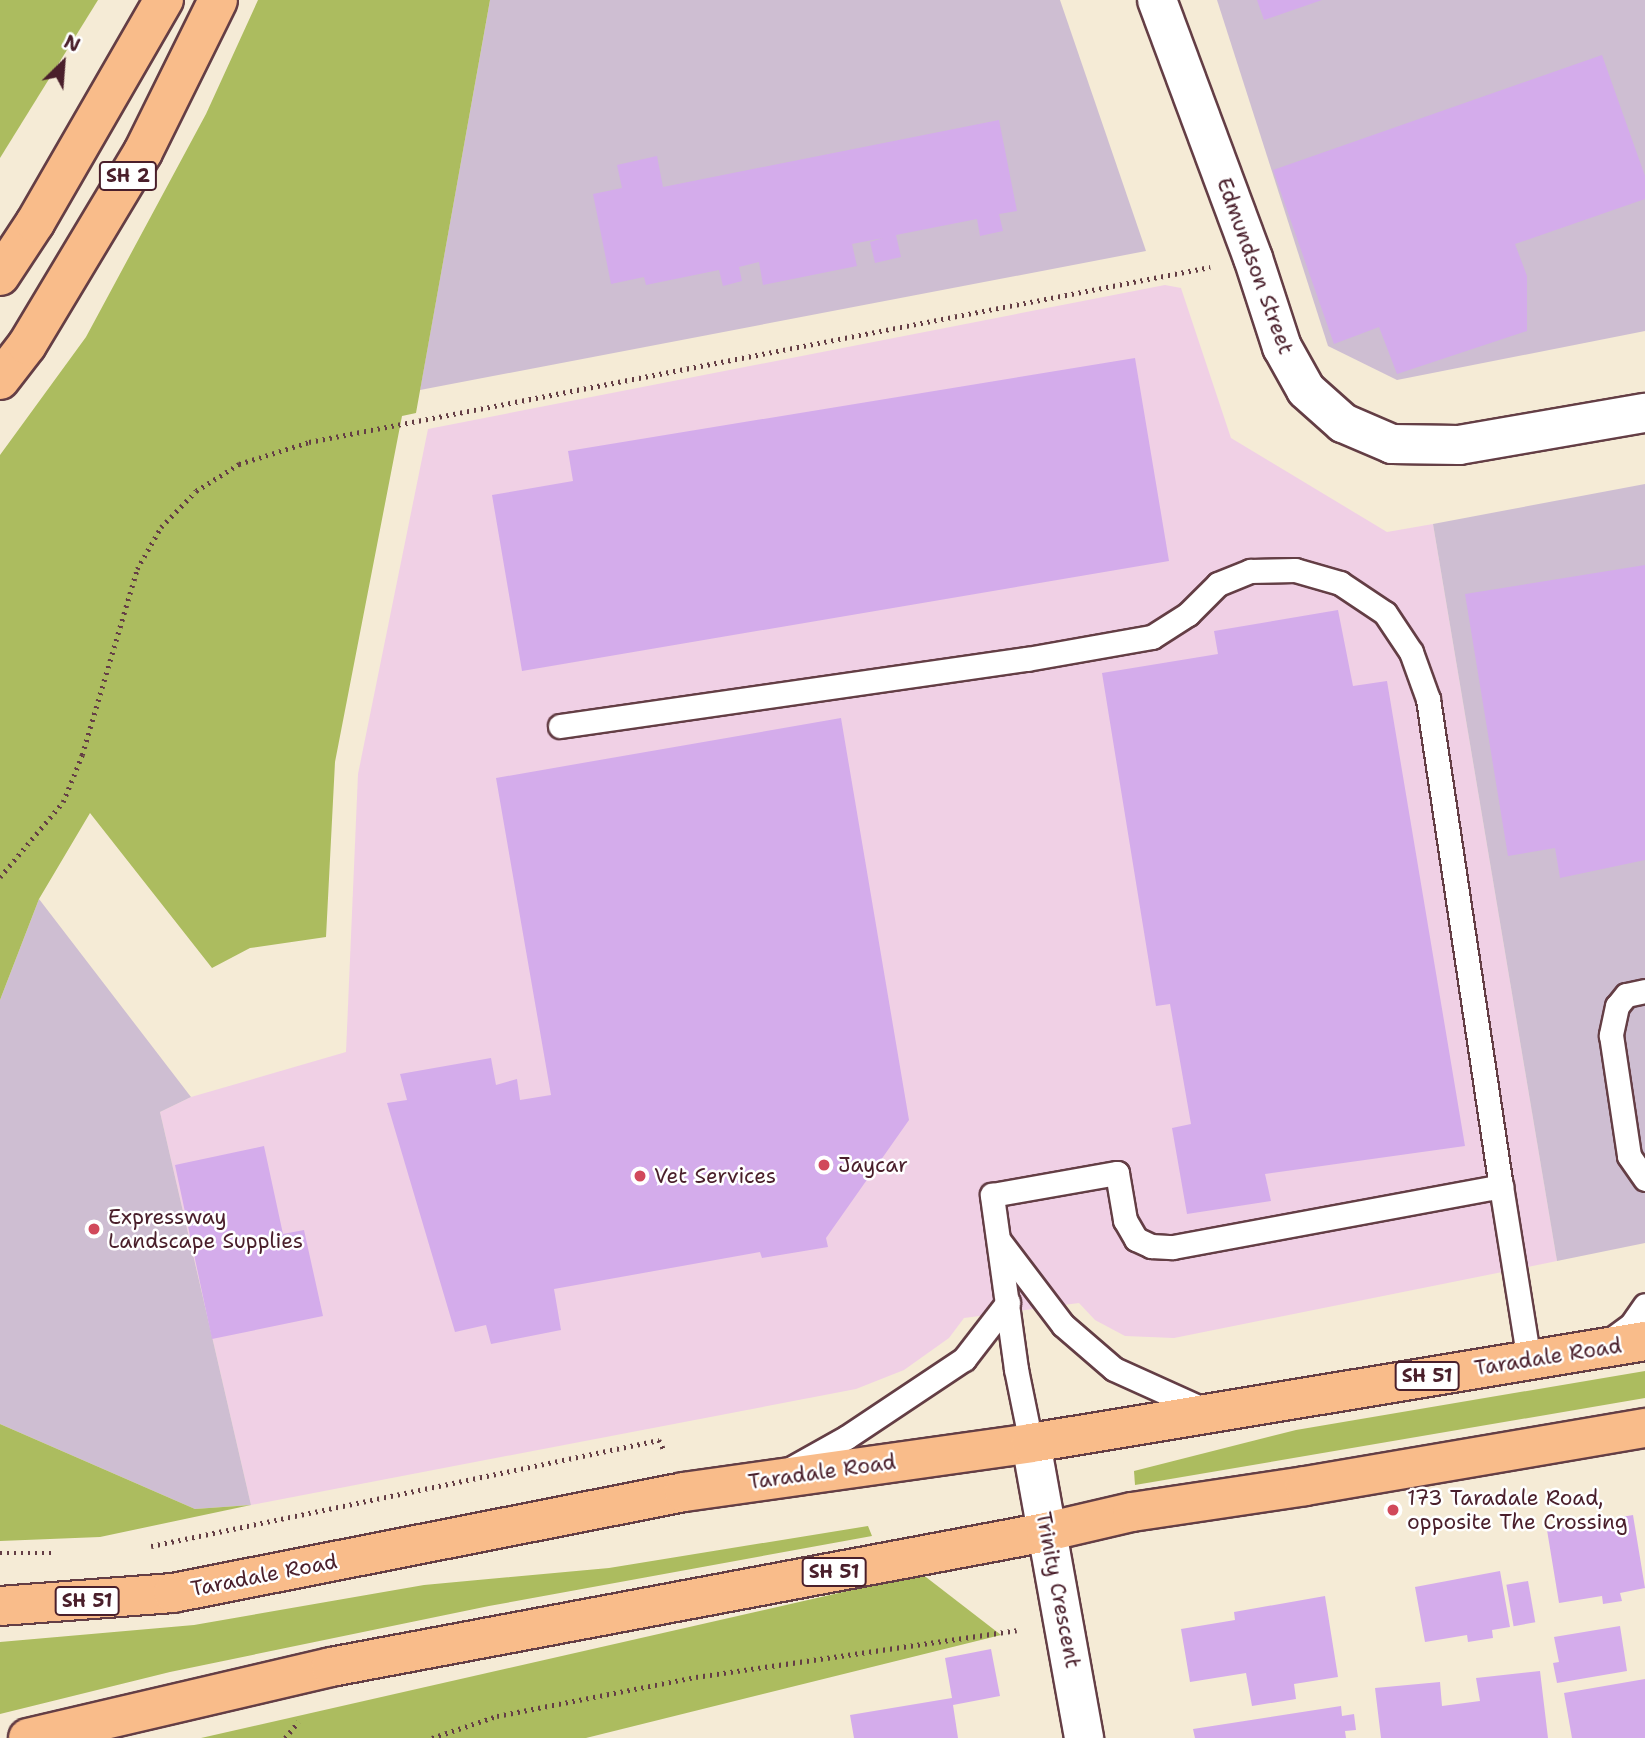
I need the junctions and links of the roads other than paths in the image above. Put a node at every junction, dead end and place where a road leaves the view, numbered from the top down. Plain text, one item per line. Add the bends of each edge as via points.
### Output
1 (164, 0) edge
2 (218, 0) edge
3 (1157, 0) edge
4 (0, 276) edge
5 (0, 380) edge
6 (1645, 413) edge
7 (560, 726) dead end
8 (1645, 991) edge
9 (1645, 1179) edge
10 (1501, 1186) junction
11 (998, 1239) junction
12 (1008, 1302) junction
13 (1645, 1305) edge
14 (1645, 1341) edge
15 (1590, 1350) junction
16 (1529, 1360) junction
17 (1209, 1411) junction
18 (1645, 1428) edge
19 (1031, 1443) junction
20 (772, 1479) junction
21 (1046, 1532) junction
22 (0, 1606) edge
23 (28, 1738) edge
24 (1084, 1738) edge

1 - 4 highway, SH 2
2 - 5 highway, SH 2 via 143,152 27,345
3 - 6 street, Edmundson Street via 1282,347 1306,390 1343,423 1392,444 1460,445
7 - 10 lane via 1152,637 1188,614 1218,584 1250,571 1295,570 1340,583 1385,613 1411,652 1428,699
8 - 9 lane via 1626,995 1617,1006 1611,1035 1629,1156
10 - 11 lane via 1172,1247 1136,1240 1125,1220 1116,1173 992,1195
10 - 16 lane
11 - 12 lane
11 - 17 lane via 1063,1325 1114,1369
12 - 19 lane
12 - 20 lane via 964,1359 846,1437
13 - 15 lane via 1616,1337
14 - 15 highway, Taradale Road / SH 51
15 - 16 highway, Taradale Road / SH 51
16 - 17 highway, Taradale Road / SH 51
17 - 19 highway, Taradale Road / SH 51
18 - 21 highway, SH 51 via 1132,1512
19 - 20 highway, Taradale Road / SH 51
19 - 21 street, Trinity Crescent
20 - 22 highway, Taradale Road / SH 51 via 684,1492 173,1593
21 - 23 highway, SH 51 via 331,1667
21 - 24 street, Trinity Crescent

